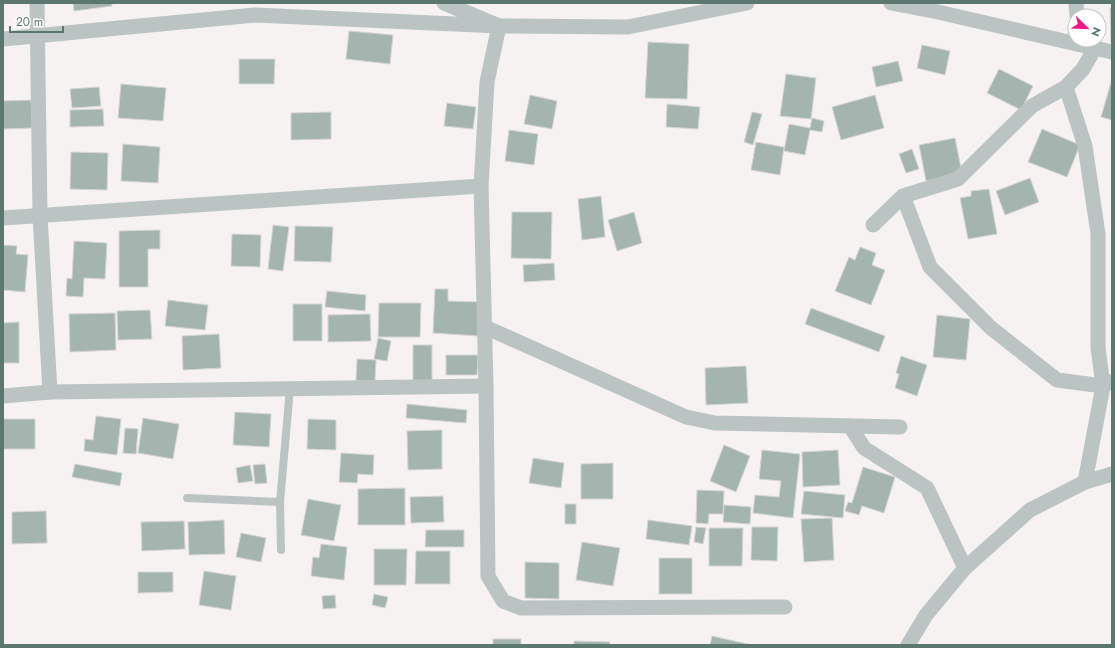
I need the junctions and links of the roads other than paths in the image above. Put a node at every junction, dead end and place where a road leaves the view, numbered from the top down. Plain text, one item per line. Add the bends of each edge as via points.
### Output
1 (37, 3) edge
2 (444, 3) edge
3 (747, 3) edge
4 (891, 3) edge
5 (255, 9) edge
6 (499, 26) junction
7 (38, 35) junction
8 (3, 39) edge
9 (1067, 39) edge
10 (1080, 48) edge
11 (1095, 48) joint
12 (1112, 52) edge
13 (1083, 69) junction
14 (1066, 87) junction
15 (481, 186) junction
16 (903, 196) junction
17 (40, 216) junction
18 (3, 218) edge
19 (873, 225) dead end
20 (485, 327) junction
21 (1107, 384) edge
22 (486, 386) junction
23 (290, 388) junction
24 (50, 392) junction
25 (3, 396) edge
26 (850, 426) junction
27 (900, 427) dead end
28 (1112, 474) edge
29 (1085, 482) junction
30 (187, 498) dead end
31 (280, 502) junction
32 (281, 550) dead end
33 (965, 568) junction
34 (785, 607) dead end
35 (908, 645) edge

1 - 7 street
2 - 6 street
3 - 6 street via 628,27
4 - 9 street
5 - 6 street
5 - 7 street
6 - 15 street via 487,82
7 - 8 street
7 - 17 street
10 - 13 street
11 - 12 street
11 - 13 street
13 - 14 street
14 - 16 street via 1032,106 958,178
14 - 21 street via 1085,146 1098,234 1098,347
15 - 17 street
15 - 20 street
16 - 19 street
16 - 21 street via 930,267 991,328 1057,380
17 - 18 street
17 - 24 street
20 - 22 street
20 - 26 street via 686,417 715,423
21 - 29 street
22 - 23 street
22 - 34 street via 488,576 503,601 521,608
23 - 24 street
23 - 31 lane
24 - 25 street
26 - 27 street
26 - 33 street via 864,448 927,488
28 - 29 street
29 - 33 street via 1030,510
30 - 31 lane
31 - 32 lane
33 - 35 street via 926,615

